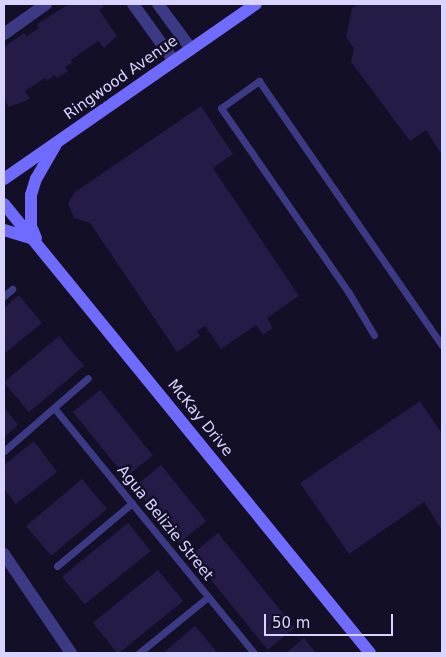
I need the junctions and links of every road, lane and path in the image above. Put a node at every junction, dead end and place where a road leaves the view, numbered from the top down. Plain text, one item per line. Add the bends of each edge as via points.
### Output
1 (46, 4) edge
2 (133, 4) edge
3 (158, 4) edge
4 (256, 4) edge
5 (4, 34) edge
6 (191, 49) junction
7 (174, 61) junction
8 (57, 142) junction
9 (4, 179) edge
10 (4, 204) edge
11 (4, 230) edge
12 (37, 244) junction
13 (12, 289) dead end
14 (4, 296) edge
15 (374, 335) dead end
16 (442, 345) edge
17 (88, 378) dead end
18 (55, 409) junction
19 (4, 451) edge
20 (132, 503) junction
21 (4, 554) edge
22 (57, 566) dead end
23 (208, 597) junction
24 (71, 653) edge
25 (139, 653) edge
26 (254, 653) edge
27 (370, 653) edge

1 - 5 street
2 - 7 street
3 - 6 street
4 - 6 street, Ringwood Avenue
6 - 7 street, Ringwood Avenue
7 - 8 street, Ringwood Avenue
8 - 9 street, Ringwood Avenue
8 - 12 street via 36,180 32,195 31,226
10 - 12 street, McKay Drive
11 - 12 street
12 - 27 street, McKay Drive
13 - 14 lane
15 - 16 lane via 349,293 221,108 259,81
17 - 18 lane
18 - 19 lane
18 - 20 lane, Agua Belizie Street
20 - 22 lane
20 - 23 lane, Agua Belizie Street
21 - 24 street
23 - 25 lane
23 - 26 lane, Agua Belizie Street

